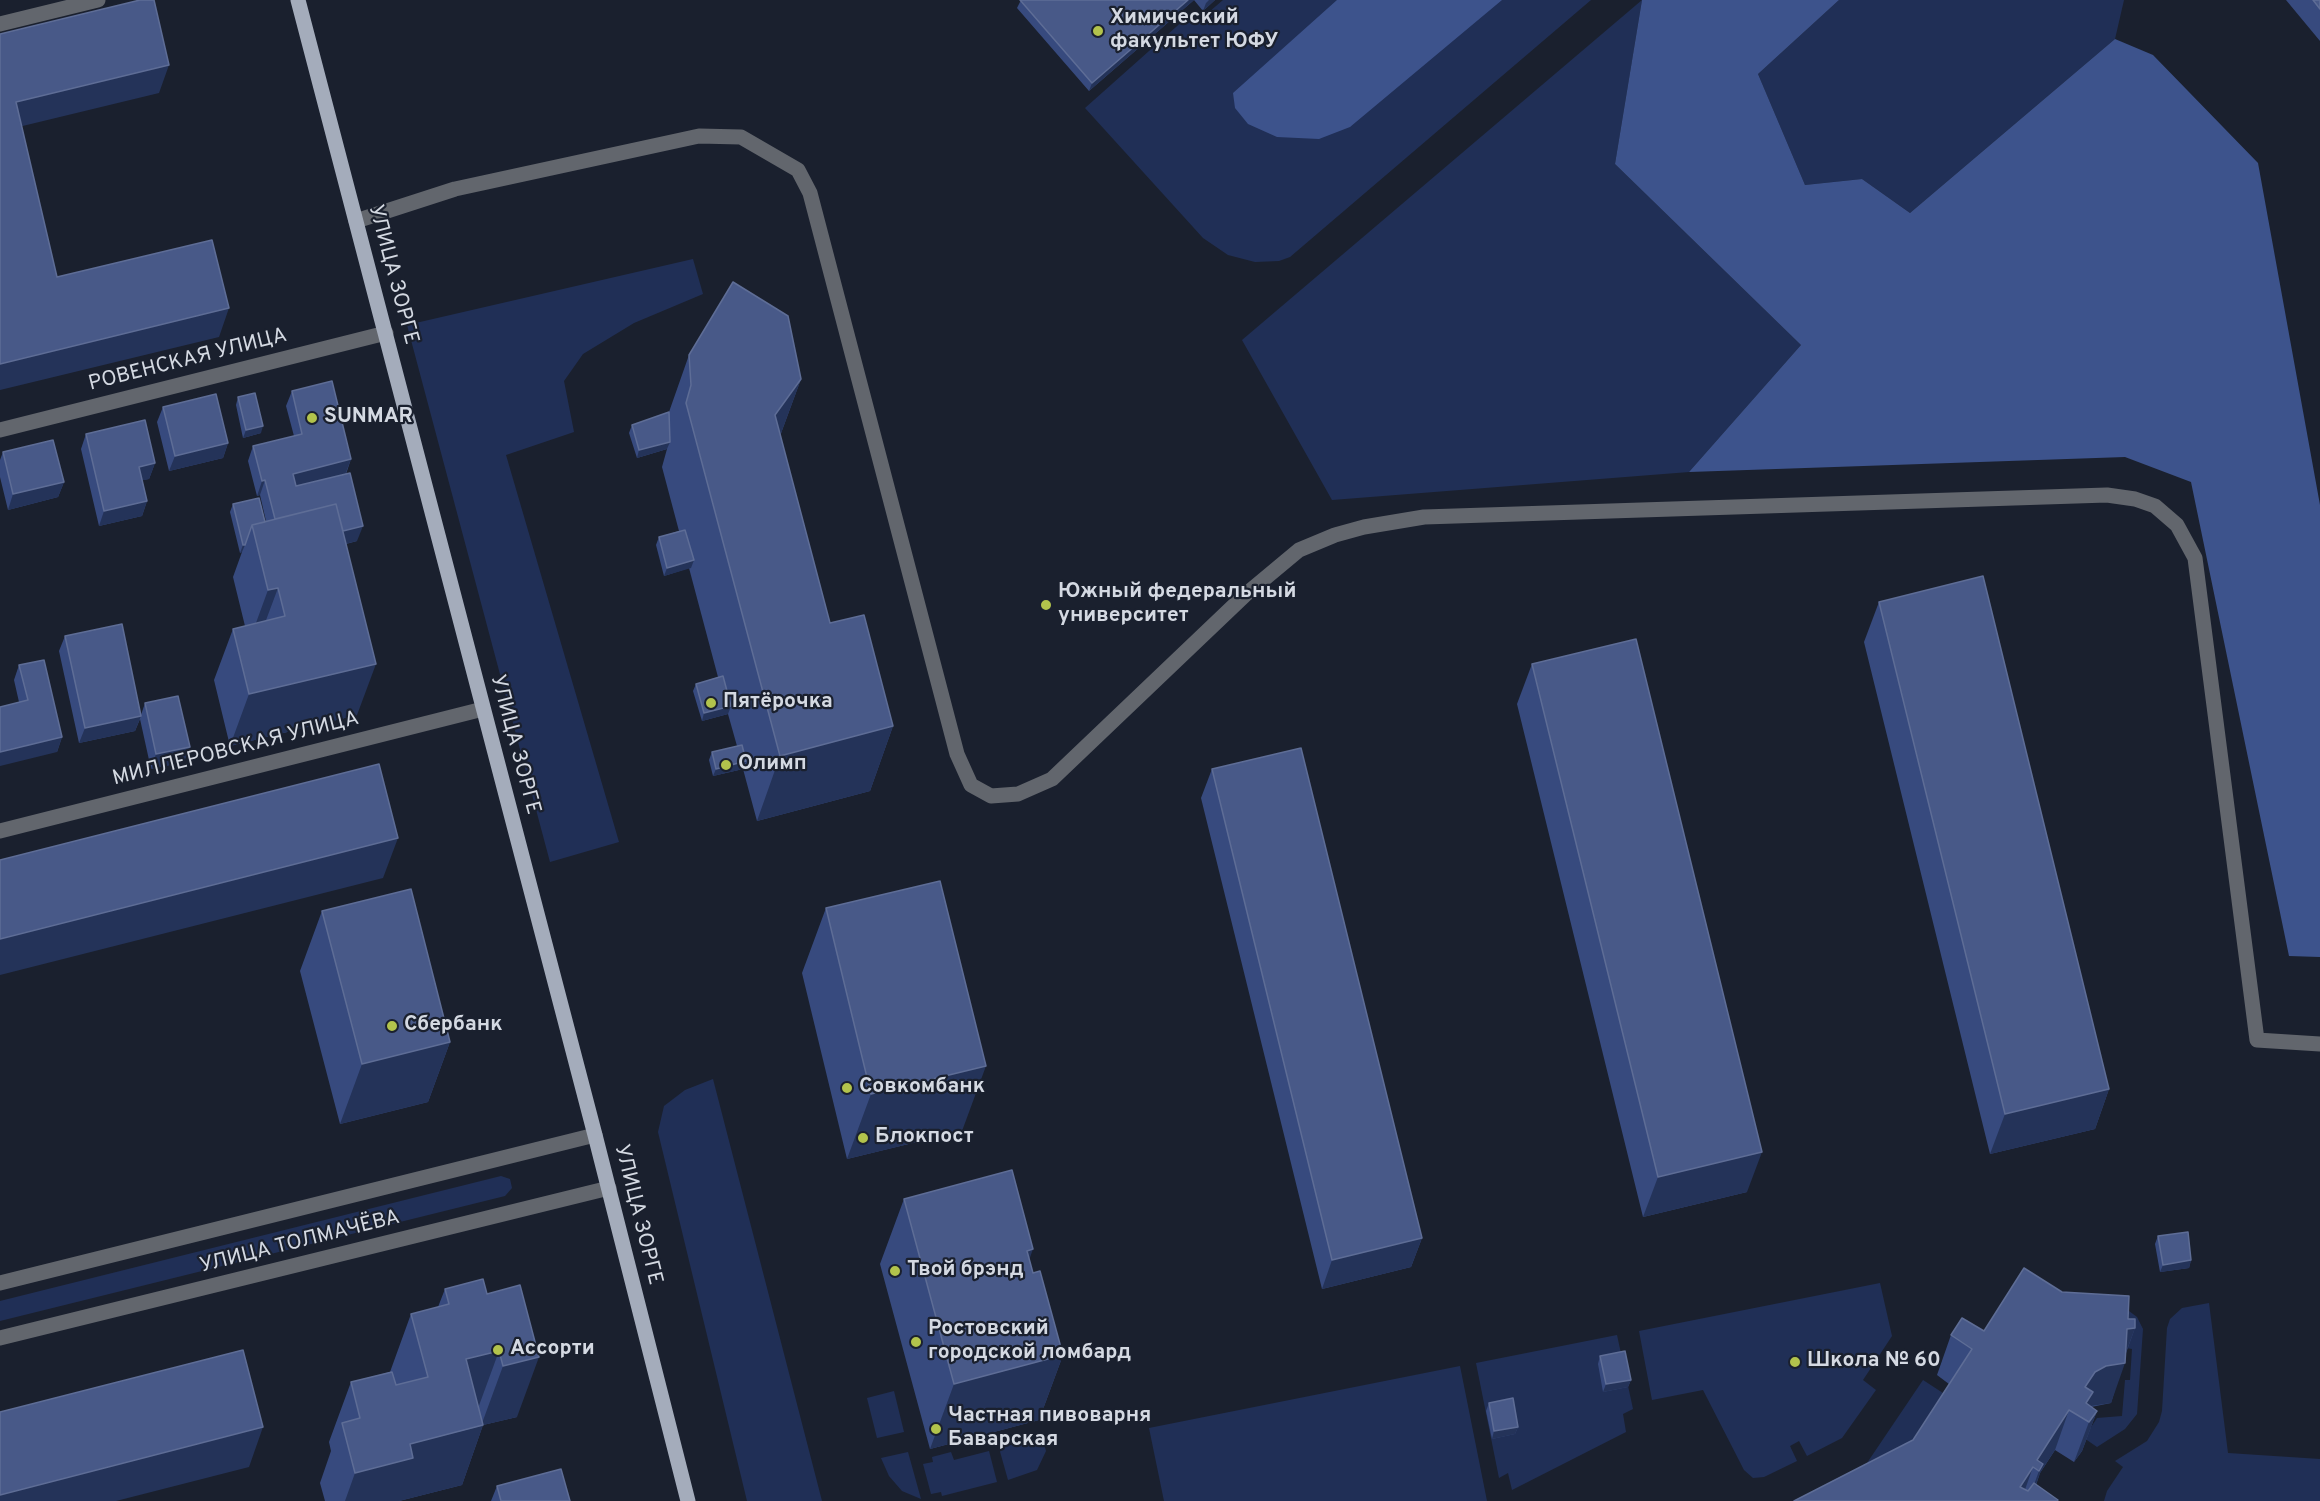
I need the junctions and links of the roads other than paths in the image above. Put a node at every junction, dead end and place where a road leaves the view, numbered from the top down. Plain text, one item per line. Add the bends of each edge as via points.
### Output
1 (98, 0) edge
2 (298, 0) edge
3 (0, 24) edge
4 (356, 221) junction
5 (386, 333) junction
6 (0, 430) edge
7 (483, 710) junction
8 (0, 831) edge
9 (2320, 1044) edge
10 (595, 1135) junction
11 (609, 1188) junction
12 (0, 1283) edge
13 (0, 1338) edge
14 (688, 1501) edge

1 - 3 street
2 - 4 main road, УЛИЦА ЗОРГЕ
4 - 5 main road, УЛИЦА ЗОРГЕ
4 - 9 street via 455,189 699,136 741,137 798,170 810,193 957,754 971,784 991,796 1018,794 1052,779 1245,595 1299,550 1335,535 1424,517 2096,496 2135,499 2155,506 2176,525 2195,558 2257,1040
5 - 6 street, РОВЕНСКАЯ УЛИЦА
5 - 7 main road, УЛИЦА ЗОРГЕ
7 - 8 street, МИЛЛЕРОВСКАЯ УЛИЦА
7 - 10 main road, УЛИЦА ЗОРГЕ
10 - 11 main road, УЛИЦА ЗОРГЕ
10 - 12 street, УЛИЦА ТОЛМАЧЁВА
11 - 13 street, УЛИЦА ТОЛМАЧЁВА
11 - 14 main road, УЛИЦА ЗОРГЕ

